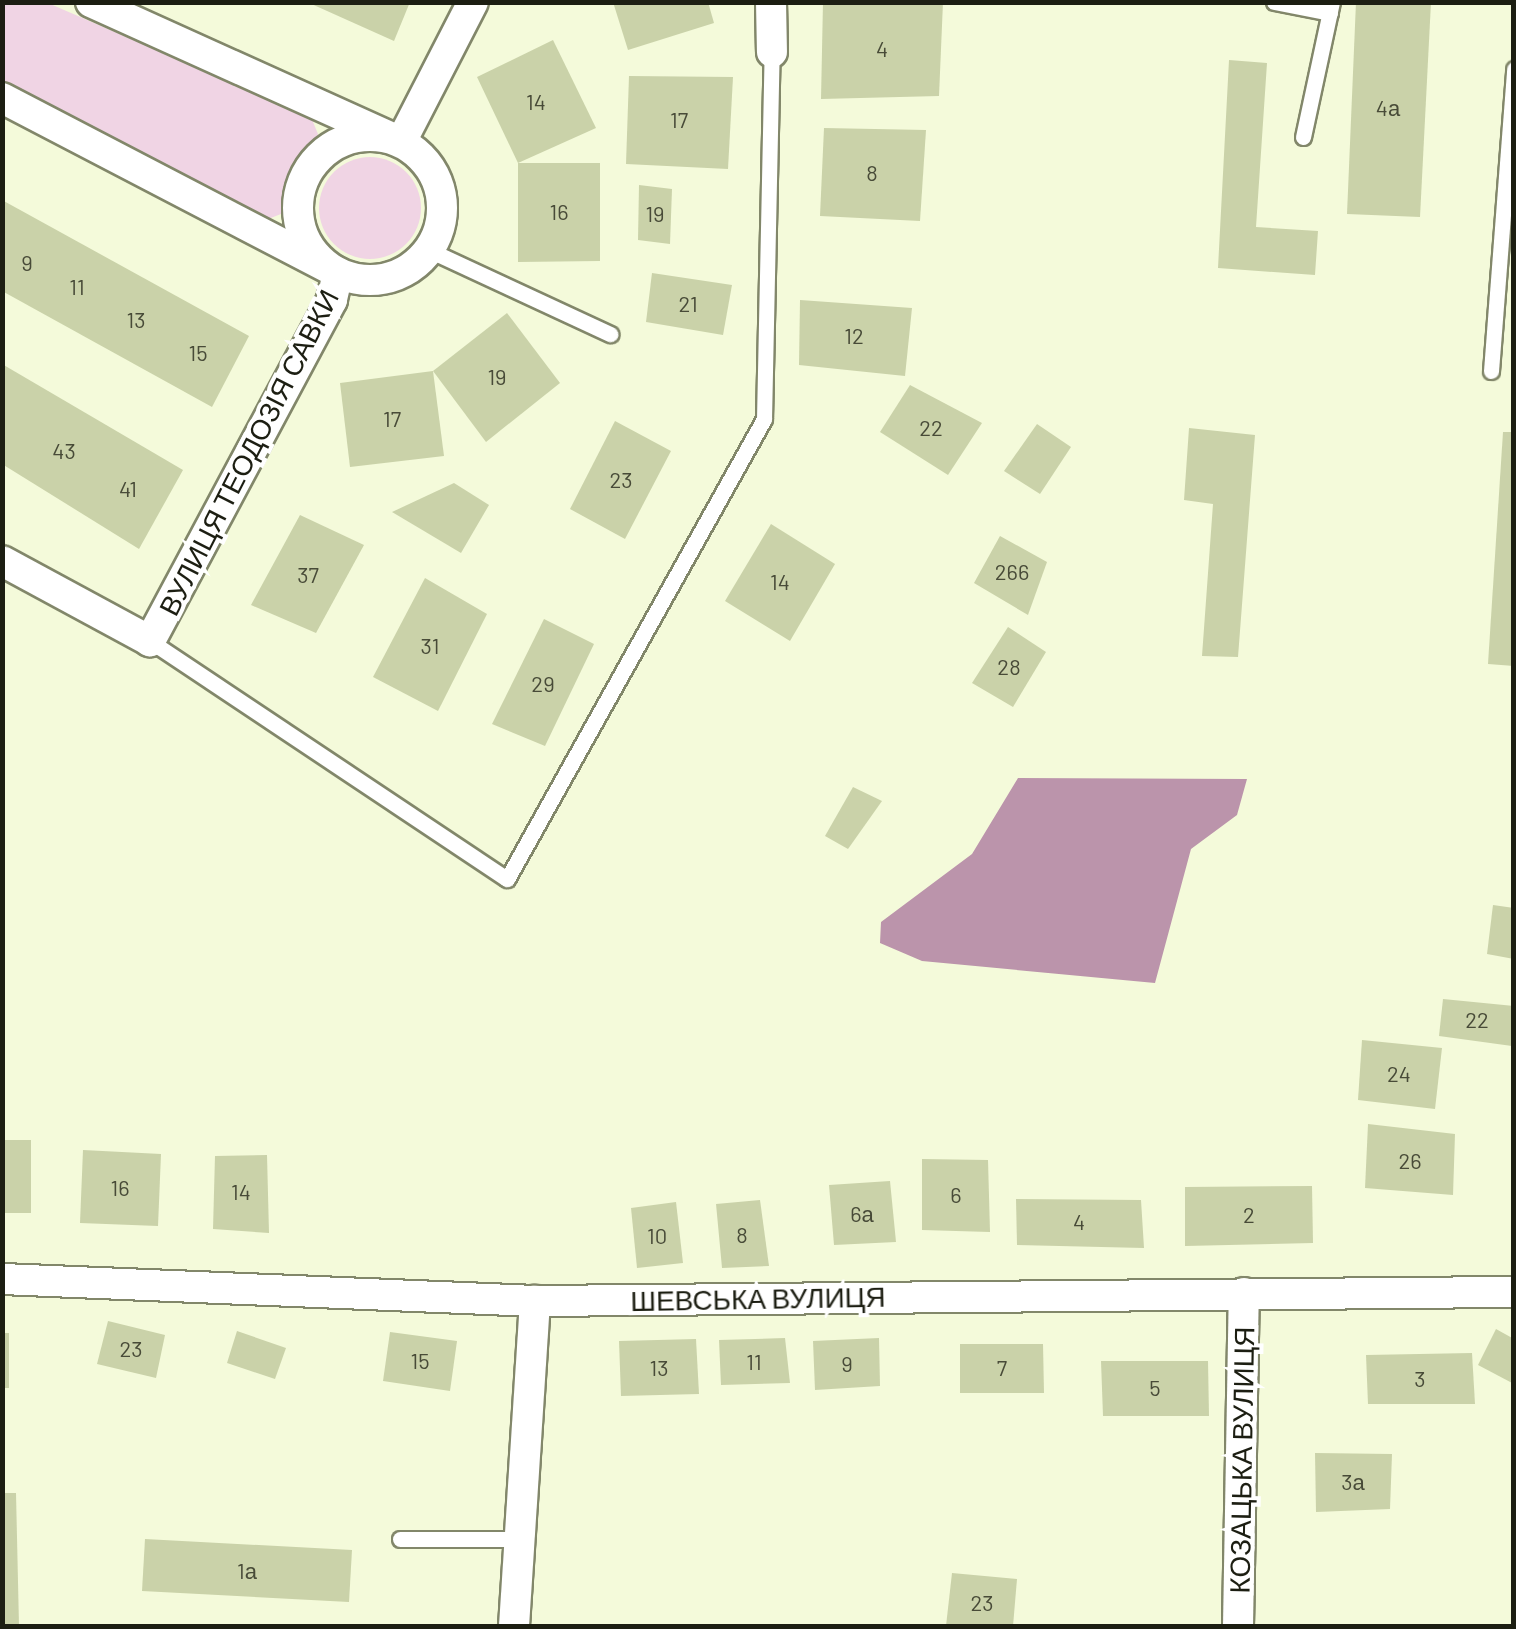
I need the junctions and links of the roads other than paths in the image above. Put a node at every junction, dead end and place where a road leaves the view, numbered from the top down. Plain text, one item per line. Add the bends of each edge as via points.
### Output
1 (90, 2) edge
2 (473, 2) edge
3 (770, 2) edge
4 (1274, 2) edge
5 (1331, 8) edge
6 (772, 52) joint
7 (1514, 69) edge
8 (2, 98) edge
9 (1512, 98) edge
10 (1303, 137) dead end
11 (401, 142) junction
12 (429, 250) junction
13 (338, 273) junction
14 (610, 334) dead end
15 (1492, 371) dead end
16 (2, 561) edge
17 (150, 642) junction
18 (2, 1278) edge
19 (1514, 1292) edge
20 (1244, 1293) junction
21 (535, 1301) junction
22 (400, 1539) dead end
23 (519, 1539) junction
24 (514, 1626) edge
25 (1238, 1626) edge

1 - 11 street
2 - 11 street
3 - 6 street
4 - 5 lane
5 - 10 lane
6 - 17 lane via 764,419 508,879
7 - 9 lane
8 - 13 street
9 - 15 lane
11 - 12 street via 424,162 440,190 440,220
11 - 13 street via 345,140 321,154 304,176 302,232 316,256
12 - 13 street via 388,278
12 - 14 lane
13 - 17 street, ВУЛИЦЯ ТЕОДОЗІЯ САВКИ via 332,300
16 - 17 street, ВУЛИЦЯ ТЕОДОЗІЯ САВКИ
18 - 21 street, ШЕВСЬКА ВУЛИЦЯ
19 - 20 street, ШЕВСЬКА ВУЛИЦЯ
20 - 21 street, ШЕВСЬКА ВУЛИЦЯ
20 - 25 street, КОЗАЦЬКА ВУЛИЦЯ
21 - 23 street
22 - 23 lane
23 - 24 street

